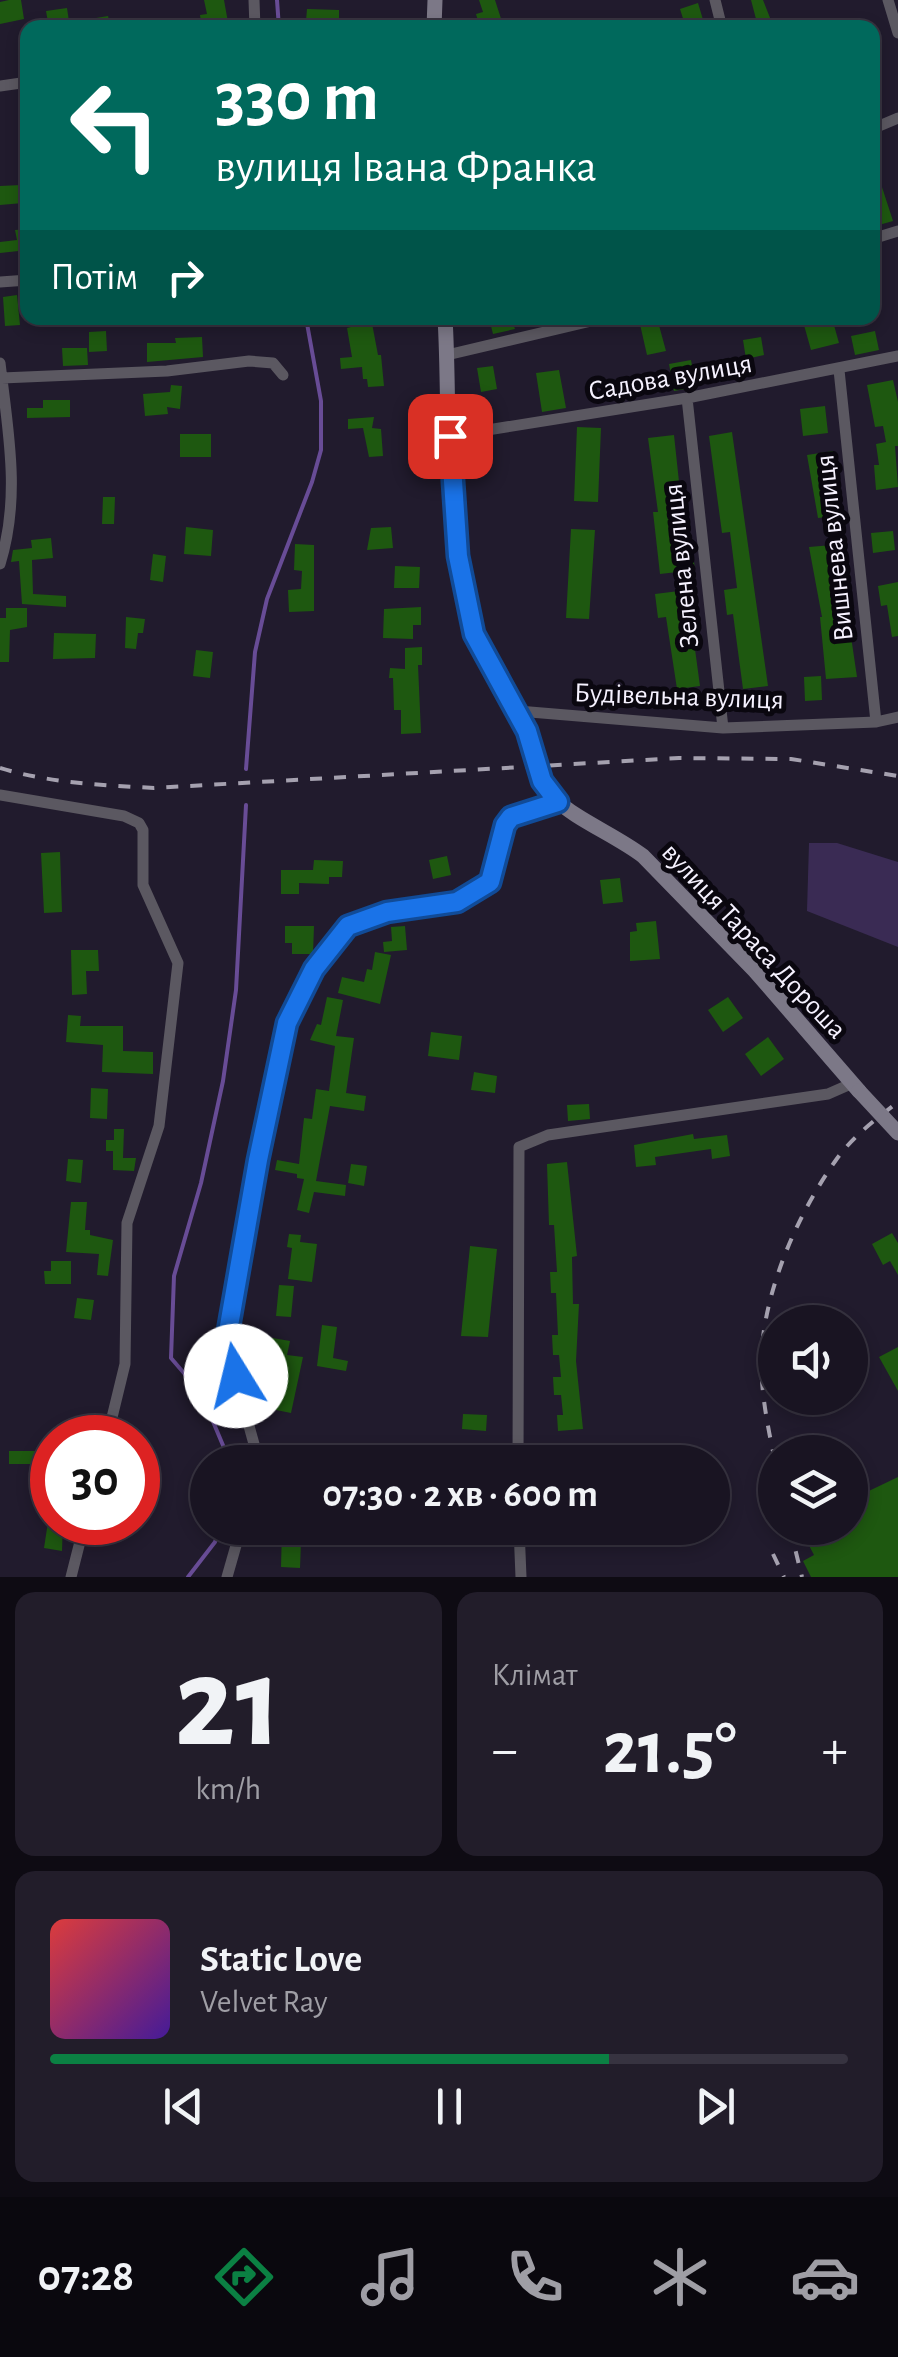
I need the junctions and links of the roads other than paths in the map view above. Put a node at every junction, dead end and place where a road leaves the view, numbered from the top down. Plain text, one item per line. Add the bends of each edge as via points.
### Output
1 (888, 0) edge
2 (898, 33) edge
3 (445, 325) edge
4 (574, 325) edge
5 (447, 355) junction
6 (898, 356) edge
7 (0, 363) edge
8 (839, 370) junction
9 (282, 374) dead end
10 (2, 378) edge
11 (687, 398) junction
12 (450, 436) junction
13 (0, 564) edge
14 (518, 711) junction
15 (898, 717) edge
16 (876, 722) junction
17 (723, 728) junction
18 (0, 795) edge
19 (558, 802) junction
20 (856, 1087) junction
21 (898, 1133) edge
22 (112, 1415) edge
23 (254, 1445) edge
24 (518, 1445) edge
25 (80, 1545) edge
26 (237, 1545) edge
27 (520, 1545) edge
28 (71, 1577) edge
29 (227, 1577) edge
30 (521, 1577) edge

1 - 2 street
3 - 5 street
4 - 5 street
5 - 12 street
6 - 8 street, Садова вулиця
7 - 10 street
8 - 11 street, Садова вулиця
8 - 16 street, Вишнева вулиця
9 - 10 street via 273,364 249,361
10 - 13 street via 14,484
11 - 12 street, Садова вулиця
11 - 17 street, Зелена вулиця
12 - 14 street via 455,535 469,617 482,654
14 - 17 street, Будівельна вулиця
14 - 19 street via 542,781
15 - 16 street, Будівельна вулиця
16 - 17 street, Будівельна вулиця
18 - 22 street via 139,823 143,885 178,963 159,1126 127,1223 125,1364
19 - 20 street, вулиця Тараса Дороша via 643,856
19 - 23 street via 511,817 490,882 457,902 387,912 348,926 314,969 287,1023 226,1343
20 - 21 street, вулиця Тараса Дороша, bridge
20 - 24 street via 548,1135 519,1147
25 - 28 street
26 - 29 street
27 - 30 street

